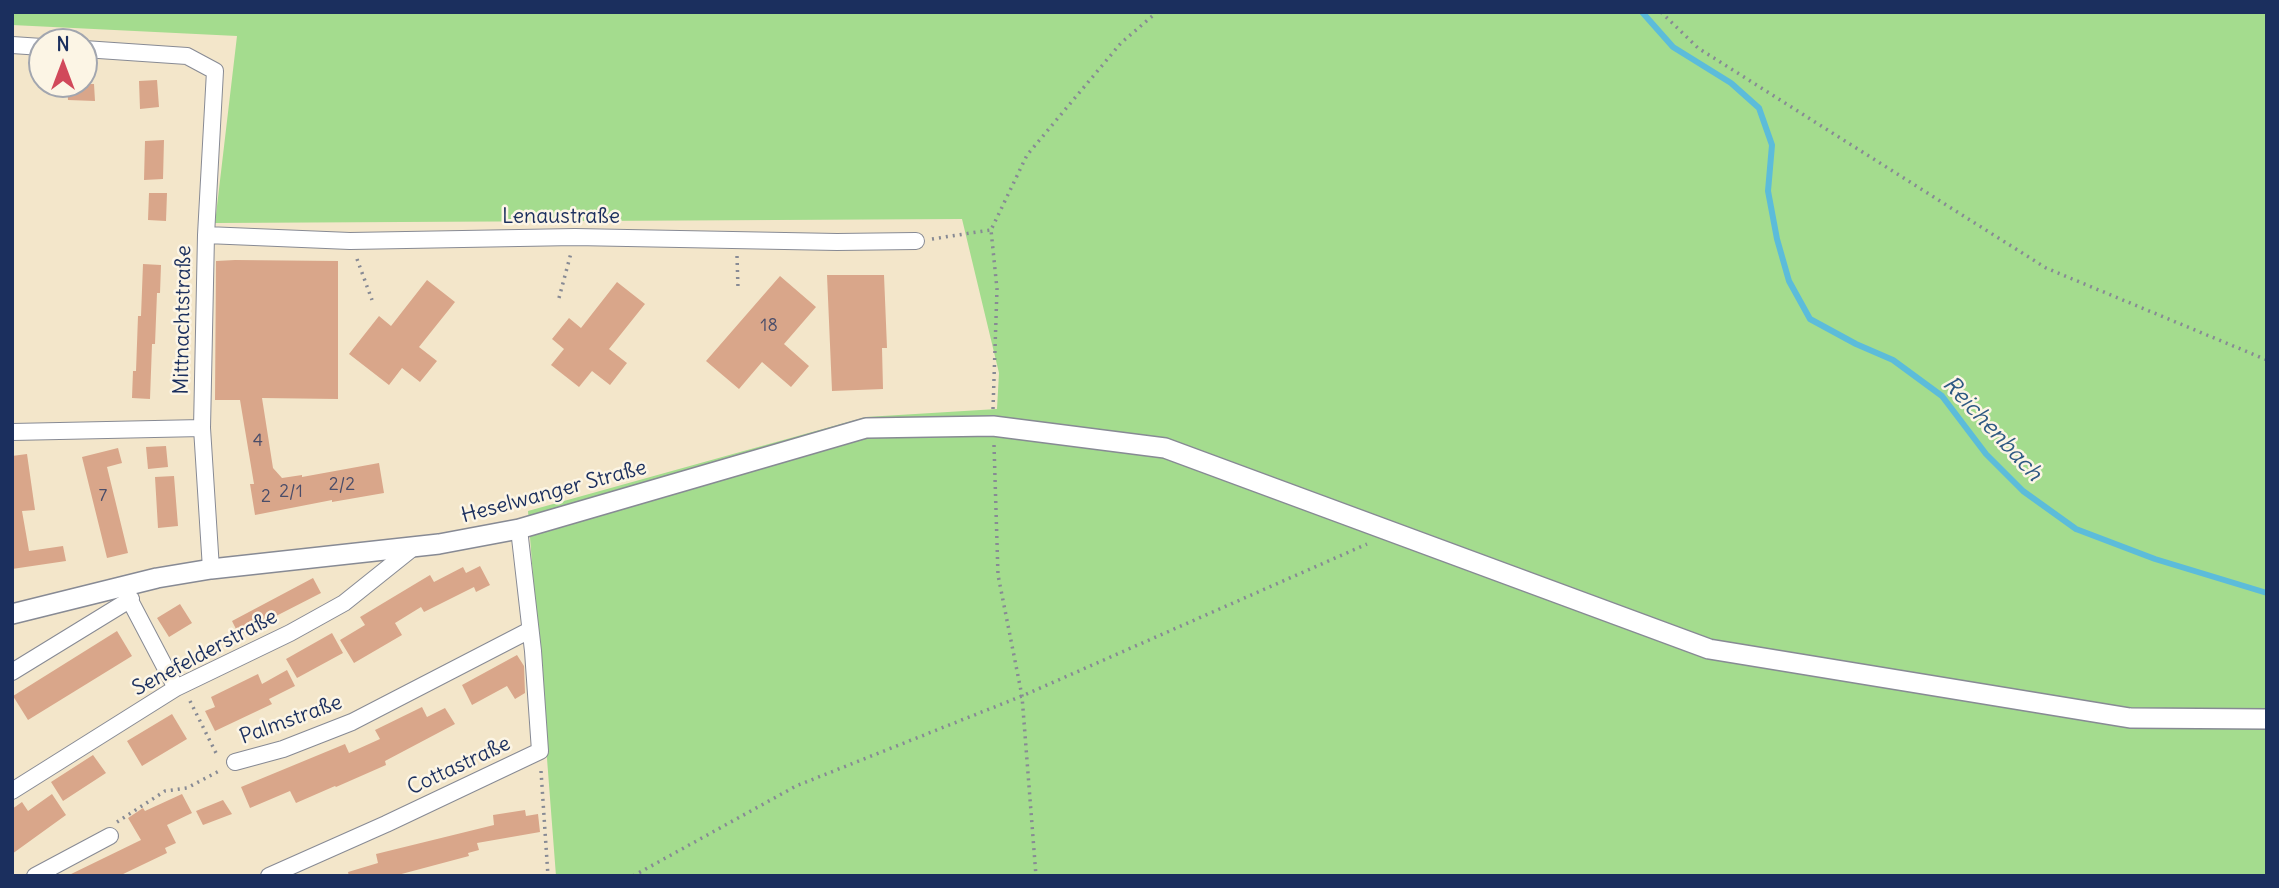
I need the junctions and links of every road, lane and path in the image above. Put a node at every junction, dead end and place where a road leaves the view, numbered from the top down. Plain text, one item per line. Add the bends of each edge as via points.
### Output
1 (1157, 12) edge
2 (1661, 12) edge
3 (98, 51) edge
4 (991, 230) junction
5 (206, 235) junction
6 (575, 237) junction
7 (736, 240) junction
8 (350, 241) junction
9 (916, 241) joint
10 (738, 288) dead end
11 (559, 298) dead end
12 (372, 300) dead end
13 (2267, 360) edge
14 (993, 426) junction
15 (202, 428) junction
16 (12, 432) edge
17 (519, 529) junction
18 (1391, 531) junction
19 (414, 547) junction
20 (211, 569) junction
21 (127, 593) junction
22 (12, 614) edge
23 (530, 630) junction
24 (12, 672) edge
25 (179, 686) junction
26 (1022, 696) junction
27 (2267, 719) edge
28 (212, 745) dead end
29 (540, 751) junction
30 (235, 762) joint
31 (12, 791) edge
32 (108, 832) joint
33 (35, 876) edge
34 (268, 876) edge
35 (548, 876) edge
36 (633, 876) edge
37 (1036, 876) edge

1 - 4 path via 1121,43 1027,155
2 - 13 path via 1698,48 2046,268
3 - 5 street, Mittnachtstraße via 187,56 215,71
4 - 9 path
4 - 14 path via 997,289
5 - 8 street, Lenaustraße
5 - 15 street, Mittnachtstraße
6 - 7 street, Lenaustraße
6 - 8 street, Lenaustraße
6 - 11 path
7 - 9 street, Lenaustraße
7 - 10 path
8 - 12 path
14 - 17 street, Heselwanger Straße via 866,428
14 - 18 street, Heselwanger Straße via 1165,448
14 - 26 path via 998,575
15 - 16 street
15 - 20 street, Mittnachtstraße
17 - 19 street, Heselwanger Straße
17 - 23 street, Cottastraße
18 - 26 path
18 - 27 street, Heselwanger Straße via 1709,649 2130,718
19 - 20 street, Heselwanger Straße
19 - 25 street, Senefelderstraße via 344,603
20 - 21 street, Heselwanger Straße
21 - 22 street, Heselwanger Straße
21 - 24 street
21 - 25 street
23 - 29 street, Cottastraße
23 - 30 street, Palmstraße via 352,722
25 - 28 path
25 - 31 street, Senefelderstraße
26 - 36 path via 796,786
26 - 37 path
29 - 34 street, Cottastraße
29 - 35 path
30 - 32 path, Palmstraße via 187,788 165,791
32 - 33 street

